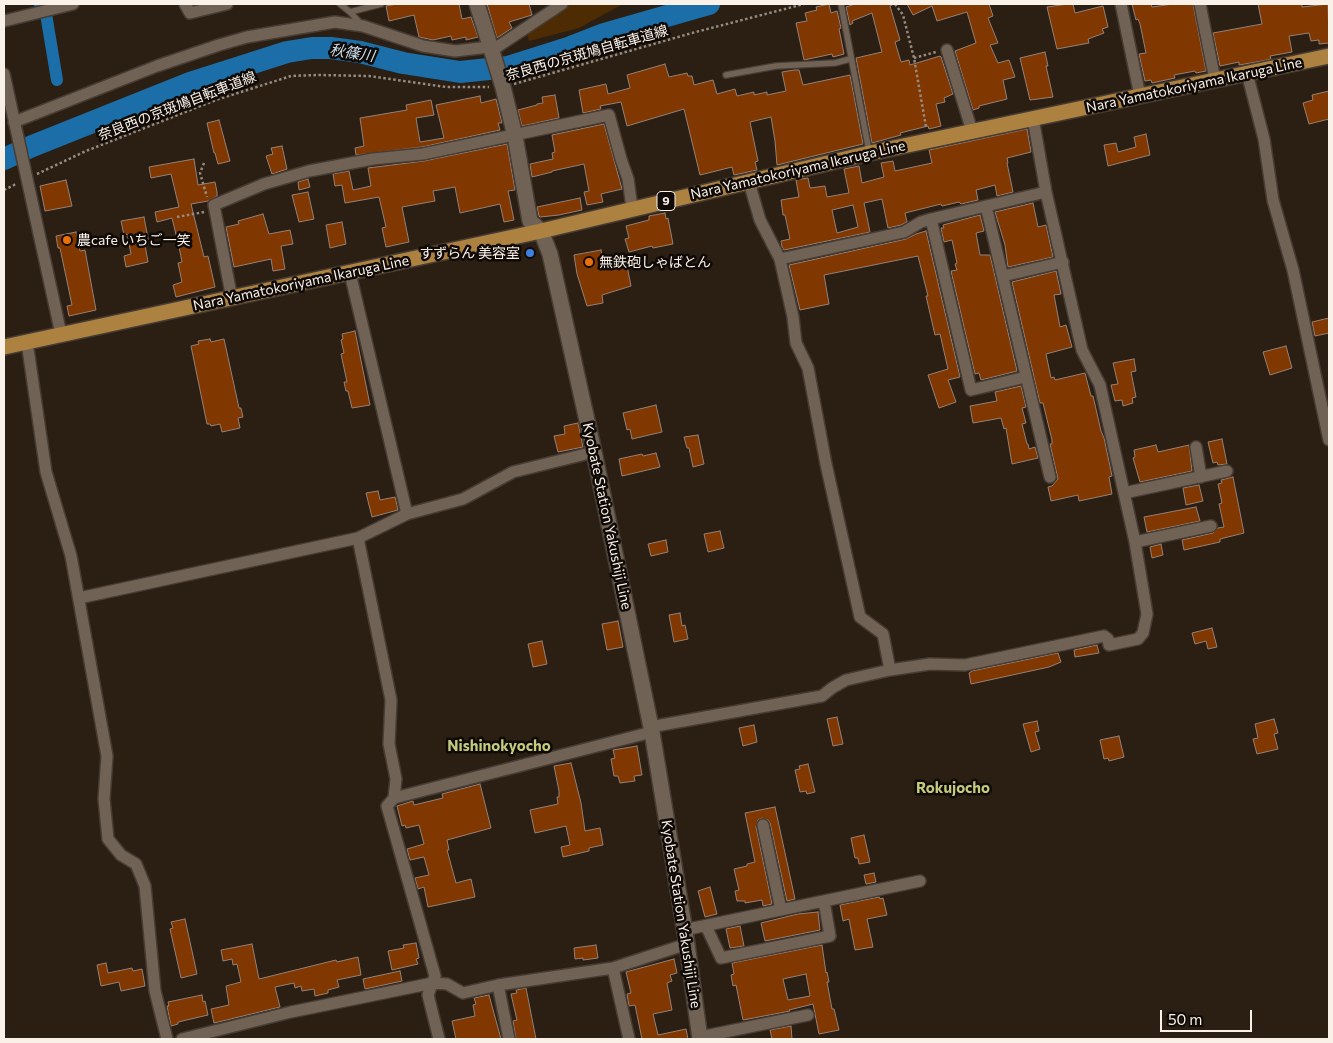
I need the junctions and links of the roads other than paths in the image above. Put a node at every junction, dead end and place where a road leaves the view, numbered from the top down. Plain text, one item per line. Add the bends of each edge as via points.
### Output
1 (72, 4) edge
2 (185, 4) edge
3 (227, 4) edge
4 (340, 4) edge
5 (380, 4) edge
6 (477, 4) edge
7 (562, 4) edge
8 (841, 4) edge
9 (1121, 4) edge
10 (1200, 4) edge
11 (350, 12) junction
12 (4, 21) edge
13 (363, 26) junction
14 (947, 50) road end
15 (491, 51) junction
16 (1329, 56) edge
17 (850, 59) junction
18 (1247, 73) junction
19 (4, 74) edge
20 (726, 76) dead end
21 (1214, 80) junction
22 (1140, 96) junction
23 (1032, 118) junction
24 (14, 122) junction
25 (972, 131) junction
26 (514, 136) junction
27 (870, 153) junction
28 (749, 182) junction
29 (1046, 192) junction
30 (986, 206) junction
31 (632, 208) junction
32 (931, 219) junction
33 (541, 231) junction
34 (780, 259) junction
35 (1063, 262) junction
36 (350, 273) junction
37 (1003, 276) junction
38 (232, 299) junction
39 (61, 334) junction
40 (27, 342) junction
41 (4, 347) edge
42 (1026, 377) junction
43 (1329, 440) edge
44 (1196, 447) dead end
45 (594, 452) junction
46 (1227, 471) dead end
47 (1050, 477) dead end
48 (1202, 477) junction
49 (1124, 493) junction
50 (408, 514) junction
51 (1211, 526) dead end
52 (358, 538) junction
53 (1135, 542) junction
54 (79, 598) junction
55 (890, 670) junction
56 (651, 729) junction
57 (394, 798) junction
58 (763, 825) dead end
59 (920, 881) dead end
60 (824, 901) junction
61 (781, 910) junction
62 (706, 926) junction
63 (685, 937) junction
64 (613, 968) junction
65 (432, 983) junction
66 (498, 985) junction
67 (808, 1015) dead end
68 (700, 1038) edge
69 (167, 1039) edge
70 (182, 1039) edge
71 (439, 1039) edge
72 (509, 1039) edge
73 (628, 1039) edge

1 - 12 street
2 - 3 street via 190,13
4 - 11 lane
5 - 11 lane
6 - 15 main road, Kyobate Station Yakushiji Line
7 - 15 street
8 - 17 lane
9 - 22 street
10 - 21 street
11 - 13 lane
13 - 15 street via 423,46 455,51 489,47
13 - 24 street via 334,22 247,37 158,66
14 - 25 street
15 - 26 main road, Kyobate Station Yakushiji Line
16 - 18 main road, Nara Yamatokoriyama Ikaruga Line / 9
17 - 20 lane via 835,63 776,66
17 - 27 lane
18 - 21 main road, Nara Yamatokoriyama Ikaruga Line / 9
18 - 43 street
19 - 24 street
21 - 22 main road, Nara Yamatokoriyama Ikaruga Line / 9
22 - 23 main road, Nara Yamatokoriyama Ikaruga Line / 9
23 - 25 main road, Nara Yamatokoriyama Ikaruga Line / 9
23 - 29 street
24 - 39 street
25 - 27 main road, Nara Yamatokoriyama Ikaruga Line / 9
26 - 31 street via 609,115 628,178
26 - 33 main road, Kyobate Station Yakushiji Line via 530,220
26 - 38 street via 309,171 264,184 214,205
27 - 28 main road, Nara Yamatokoriyama Ikaruga Line / 9
28 - 31 main road, Nara Yamatokoriyama Ikaruga Line / 9
28 - 34 street via 760,220
29 - 30 street
29 - 35 street
30 - 32 street
30 - 37 street
31 - 33 main road, Nara Yamatokoriyama Ikaruga Line / 9
32 - 34 street via 904,232
32 - 42 street via 971,390
33 - 36 main road, Nara Yamatokoriyama Ikaruga Line / 9
33 - 45 main road, Kyobate Station Yakushiji Line via 550,254
34 - 55 street via 796,344 808,368 860,617 883,634
35 - 37 street
35 - 49 street via 1082,350 1100,385
36 - 38 main road, Nara Yamatokoriyama Ikaruga Line / 9
36 - 50 street
37 - 42 street
38 - 39 main road, Nara Yamatokoriyama Ikaruga Line / 9
39 - 40 main road, Nara Yamatokoriyama Ikaruga Line / 9
40 - 41 main road, Nara Yamatokoriyama Ikaruga Line / 9
40 - 54 street via 46,472 72,556
42 - 47 street
44 - 48 street
45 - 50 street via 513,472 463,499
45 - 56 main road, Kyobate Station Yakushiji Line
46 - 48 street
48 - 49 street
49 - 53 street
50 - 52 street
51 - 53 street
52 - 54 street
52 - 57 street via 391,700 389,744 396,779
53 - 55 street via 1146,614 1143,633 1138,638 1109,645 1104,636 965,665 930,664
54 - 69 street via 107,756 104,799 108,839 121,855 136,864 145,886 156,991
55 - 56 street via 846,680 822,696
56 - 57 street
56 - 63 main road, Kyobate Station Yakushiji Line
57 - 65 street via 387,806 435,976
58 - 61 street
59 - 60 street
60 - 61 street
60 - 62 street via 830,936 720,958
61 - 62 street
62 - 63 street
63 - 64 street
63 - 68 main road, Kyobate Station Yakushiji Line
64 - 66 street
64 - 73 street
65 - 66 street via 446,984 463,993
65 - 70 street via 291,1012
65 - 71 street via 428,995
66 - 72 street
67 - 68 street

